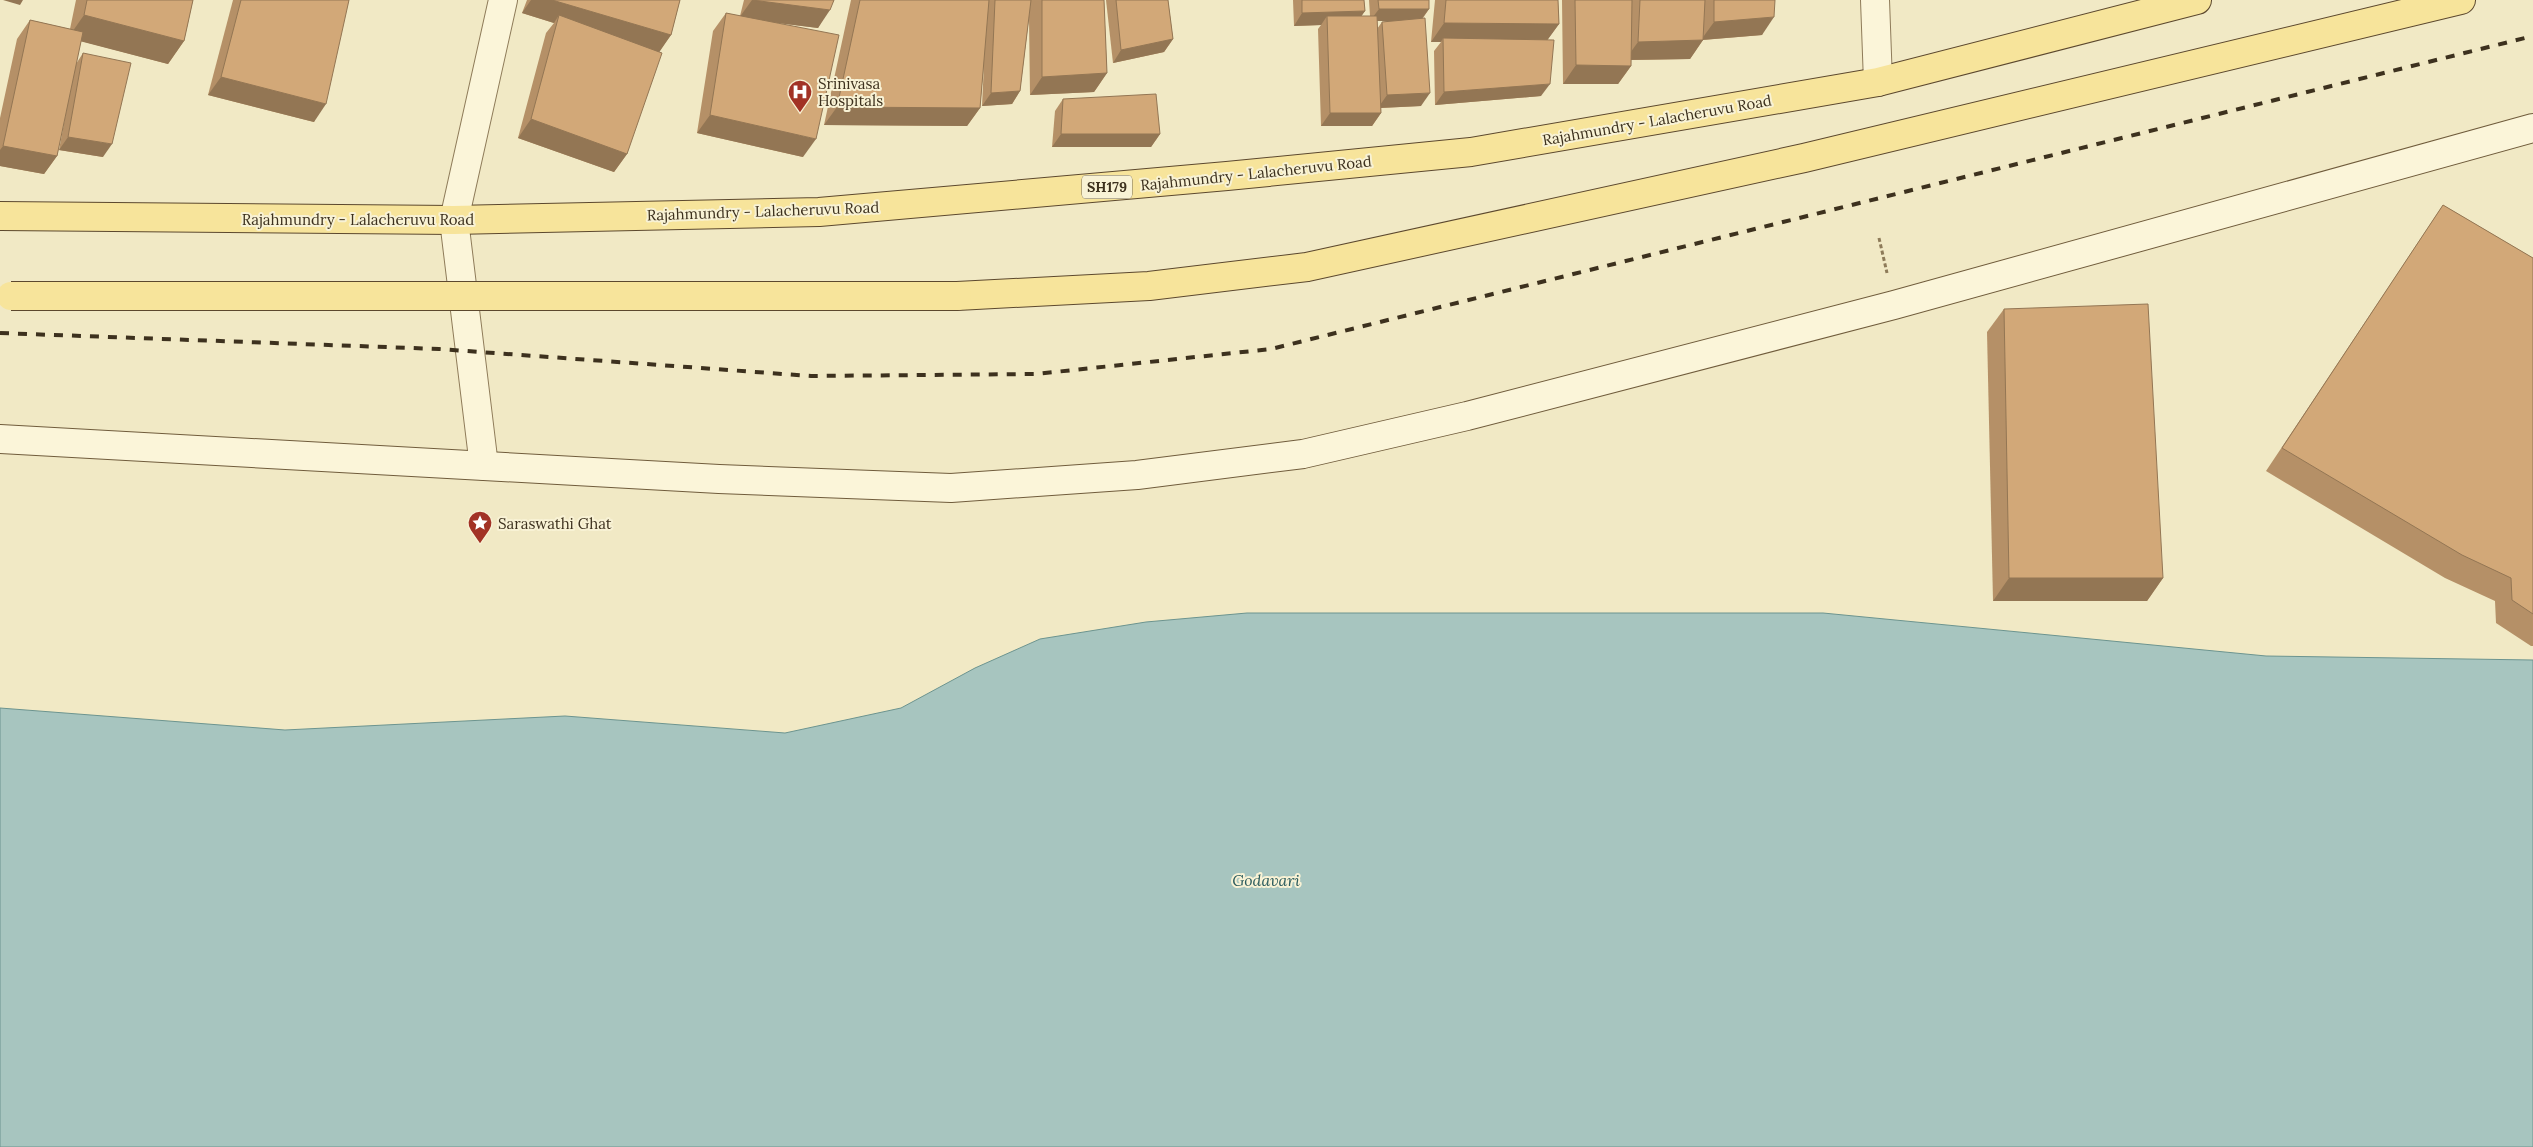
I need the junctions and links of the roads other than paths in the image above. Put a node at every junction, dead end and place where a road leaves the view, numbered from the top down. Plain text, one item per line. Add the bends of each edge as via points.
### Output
1 (503, 0) edge
2 (1875, 0) edge
3 (2197, 0) edge
4 (2461, 0) edge
5 (1878, 82) junction
6 (2533, 128) edge
7 (0, 216) edge
8 (454, 220) junction
9 (0, 296) edge
10 (0, 438) edge
11 (484, 466) junction

1 - 8 main road
2 - 5 main road
3 - 5 main road, Rajahmundry - Lalacheruvu Road / SH179
4 - 9 main road, bridge via 1804,158 1307,267 1149,286 957,296
5 - 8 main road, Rajahmundry - Lalacheruvu Road / SH179 via 1471,152 1227,176 819,212
6 - 11 main road via 1894,305 1467,416 1303,454 1137,476 951,488
7 - 8 main road, Rajahmundry - Lalacheruvu Road / SH179
8 - 11 main road
10 - 11 main road

